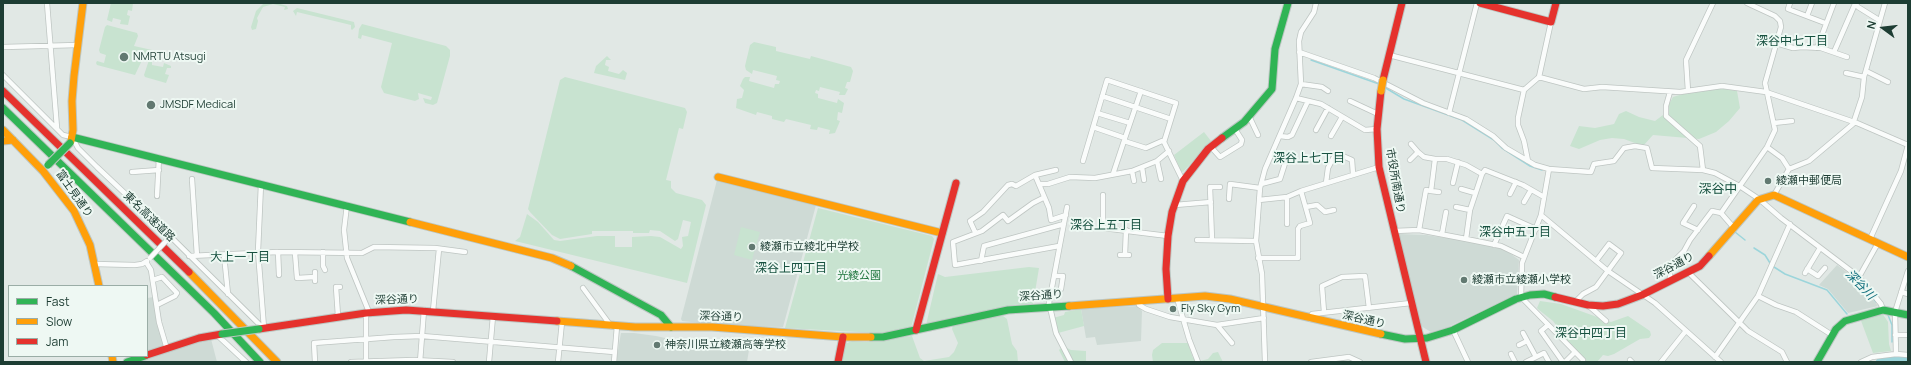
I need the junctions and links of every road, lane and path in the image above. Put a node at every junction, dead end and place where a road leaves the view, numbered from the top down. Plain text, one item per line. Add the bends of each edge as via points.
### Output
1 (47, 3) edge
2 (83, 3) edge
3 (1288, 3) edge
4 (1316, 3) edge
5 (1402, 3) edge
6 (1479, 3) edge
7 (1556, 3) edge
8 (1713, 3) edge
9 (1747, 3) edge
10 (1790, 3) edge
11 (1812, 3) edge
12 (1834, 3) edge
13 (1855, 3) edge
14 (1885, 3) edge
15 (1807, 16) junction
16 (1879, 20) junction
17 (1551, 22) junction
18 (1825, 23) junction
19 (1776, 43) junction
20 (51, 45) junction
21 (78, 45) junction
22 (3, 47) edge
23 (1816, 48) junction
24 (1299, 52) junction
25 (1834, 52) junction
26 (1389, 55) junction
27 (1847, 57) dead end
28 (1866, 71) junction
29 (1459, 73) junction
30 (1846, 73) dead end
31 (3, 75) edge
32 (1539, 77) junction
33 (1864, 77) junction
34 (1888, 82) dead end
35 (1300, 84) junction
36 (1328, 90) dead end
37 (1524, 90) junction
38 (3, 91) edge
39 (1141, 91) junction
40 (1688, 91) junction
41 (1670, 92) junction
42 (1766, 92) junction
43 (1102, 96) junction
44 (1296, 98) junction
45 (1308, 101) junction
46 (1350, 101) dead end
47 (1136, 107) junction
48 (3, 108) edge
49 (1328, 108) junction
50 (1097, 113) junction
51 (1449, 113) junction
52 (1378, 114) junction
53 (1249, 116) junction
54 (1342, 117) junction
55 (1171, 119) junction
56 (1792, 121) dead end
57 (1853, 122) junction
58 (1130, 123) junction
59 (1774, 123) junction
60 (1092, 127) junction
61 (57, 128) junction
62 (1235, 129) junction
63 (3, 130) edge
64 (1316, 130) dead end
65 (1378, 130) junction
66 (1258, 135) dead end
67 (1280, 136) junction
68 (1331, 136) dead end
69 (1125, 139) junction
70 (13, 140) junction
71 (71, 140) junction
72 (3, 141) edge
73 (1164, 142) junction
74 (1411, 144) dead end
75 (1908, 145) edge
76 (1211, 147) junction
77 (1767, 147) junction
78 (1169, 151) junction
79 (1418, 152) junction
80 (1273, 153) junction
81 (159, 158) junction
82 (1435, 159) junction
83 (1410, 160) dead end
84 (1083, 161) dead end
85 (1157, 161) junction
86 (1528, 161) junction
87 (1458, 162) junction
88 (1142, 167) junction
89 (1379, 167) junction
90 (46, 168) junction
91 (1549, 169) junction
92 (1788, 169) junction
93 (159, 170) junction
94 (1056, 170) dead end
95 (1703, 170) junction
96 (132, 171) dead end
97 (1132, 171) junction
98 (1113, 174) junction
99 (1353, 174) junction
100 (1482, 174) junction
101 (1035, 175) junction
102 (718, 177) dead end
103 (1161, 178) dead end
104 (192, 179) dead end
105 (1144, 180) dead end
106 (1134, 181) dead end
107 (1183, 181) junction
108 (956, 182) dead end
109 (1453, 182) dead end
110 (1516, 182) junction
111 (1326, 183) junction
112 (261, 184) junction
113 (1039, 184) junction
114 (1260, 186) junction
115 (1220, 187) dead end
116 (1741, 187) junction
117 (1461, 189) dead end
118 (1531, 190) junction
119 (1301, 191) junction
120 (1431, 191) junction
121 (1439, 192) dead end
122 (1475, 193) junction
123 (1510, 194) dead end
124 (1103, 195) dead end
125 (1774, 195) junction
126 (157, 196) dead end
127 (1544, 196) junction
128 (1287, 197) junction
129 (1043, 198) junction
130 (1228, 199) dead end
131 (1259, 200) junction
132 (1758, 200) junction
133 (1211, 202) junction
134 (1524, 202) dead end
135 (346, 205) junction
136 (1174, 205) junction
137 (1456, 206) dead end
138 (1694, 206) dead end
139 (1067, 207) dead end
140 (1306, 207) junction
141 (1334, 210) dead end
142 (1470, 210) junction
143 (1446, 212) dead end
144 (1721, 213) junction
145 (1066, 215) junction
146 (1541, 215) junction
147 (1064, 224) junction
148 (1287, 224) dead end
149 (1790, 224) junction
150 (1734, 228) junction
151 (1536, 229) junction
152 (1126, 230) junction
153 (1419, 230) junction
154 (1698, 230) junction
155 (1394, 231) junction
156 (975, 232) junction
157 (942, 234) junction
158 (1442, 234) junction
159 (1168, 236) junction
160 (169, 238) junction
161 (1466, 239) junction
162 (1870, 239) junction
163 (1196, 240) dead end
164 (1212, 240) junction
165 (1256, 241) junction
166 (1878, 243) junction
167 (1494, 245) junction
168 (1059, 246) junction
169 (1820, 248) junction
170 (439, 249) junction
171 (278, 252) junction
172 (323, 252) junction
173 (346, 252) junction
174 (465, 252) dead end
175 (259, 253) junction
176 (294, 253) junction
177 (224, 255) junction
178 (1125, 255) dead end
179 (189, 256) junction
180 (197, 256) junction
181 (1524, 257) junction
182 (1908, 257) edge
183 (1258, 258) junction
184 (981, 261) junction
185 (1596, 261) junction
186 (146, 262) junction
187 (95, 264) junction
188 (1825, 268) dead end
189 (325, 270) dead end
190 (1608, 271) junction
191 (1908, 271) edge
192 (1689, 272) junction
193 (279, 275) dead end
194 (1054, 276) junction
195 (315, 277) dead end
196 (1859, 277) junction
197 (153, 280) junction
198 (1670, 281) junction
199 (99, 285) edge
200 (336, 287) dead end
201 (583, 288) dead end
202 (1061, 289) dead end
203 (1900, 292) junction
204 (228, 294) junction
205 (1908, 294) edge
206 (1642, 295) junction
207 (1758, 296) junction
208 (1521, 297) junction
209 (1178, 298) junction
210 (1168, 299) junction
211 (1138, 301) junction
212 (1575, 302) junction
213 (1412, 303) junction
214 (157, 305) junction
215 (1588, 305) junction
216 (1049, 307) junction
217 (1263, 307) junction
218 (1369, 308) junction
219 (424, 310) junction
220 (1883, 310) junction
221 (433, 311) junction
222 (1324, 312) junction
223 (1895, 312) junction
224 (368, 313) junction
225 (1908, 315) edge
226 (338, 316) junction
227 (493, 316) junction
228 (1264, 318) junction
229 (1184, 319) junction
230 (1310, 319) junction
231 (1606, 321) dead end
232 (562, 322) junction
233 (1740, 322) junction
234 (1217, 325) junction
235 (1548, 325) junction
236 (614, 326) junction
237 (671, 327) junction
238 (262, 328) junction
239 (916, 330) junction
240 (1453, 330) junction
241 (1685, 332) junction
242 (1523, 333) dead end
243 (220, 334) junction
244 (1832, 335) junction
245 (1895, 335) junction
246 (1908, 335) edge
247 (422, 336) junction
248 (843, 337) junction
249 (366, 338) junction
250 (1420, 338) junction
251 (1527, 341) junction
252 (490, 342) junction
253 (1232, 343) dead end
254 (1520, 345) dead end
255 (560, 348) junction
256 (166, 349) junction
257 (614, 352) junction
258 (1575, 352) junction
259 (1511, 354) dead end
260 (1896, 354) junction
261 (148, 355) edge
262 (1908, 355) edge
263 (1536, 357) junction
264 (242, 360) edge
265 (1582, 360) dead end
266 (1718, 360) edge
267 (366, 361) edge
268 (420, 361) edge
269 (246, 362) edge
270 (260, 362) edge
271 (276, 362) edge
272 (315, 362) edge
273 (351, 362) edge
274 (439, 362) edge
275 (453, 362) edge
276 (489, 362) edge
277 (558, 362) edge
278 (614, 362) edge
279 (838, 362) edge
280 (1071, 362) edge
281 (1198, 362) edge
282 (1265, 362) edge
283 (1311, 362) edge
284 (1360, 362) edge
285 (1426, 362) edge
286 (1468, 362) edge
287 (1515, 362) edge
288 (1528, 362) edge
289 (1549, 362) edge
290 (1564, 362) edge
291 (1661, 362) edge
292 (1787, 362) edge
293 (1817, 362) edge
294 (1861, 362) edge

1 - 20 street
2 - 21 main road
3 - 53 main road via 1275,49 1273,86
4 - 24 street via 1314,12 1301,32
5 - 26 main road, 市役所南通り
6 - 17 main road
6 - 29 street
7 - 17 main road
8 - 40 street via 1686,60
9 - 19 street via 1778,18 1781,27
10 - 15 street via 1788,9
11 - 15 street
12 - 18 street
13 - 16 street
13 - 25 street
14 - 16 street
15 - 18 street
16 - 28 street
17 - 32 street
18 - 23 street
19 - 23 street via 1793,48
19 - 42 street via 1766,76
20 - 21 street
20 - 22 street
20 - 61 street
21 - 71 main road
23 - 25 street
24 - 35 street
24 - 51 street via 1374,78
25 - 27 street
26 - 29 street
26 - 52 main road, 市役所南通り, bridge via 1380,91
28 - 33 street
28 - 34 street
29 - 37 street
29 - 51 street
30 - 33 street
31 - 61 street
32 - 37 street
32 - 41 street via 1584,89 1602,87
33 - 57 street via 1862,97
35 - 36 street via 1322,86
35 - 44 street
37 - 86 street via 1517,122
38 - 271 main road, 東名高速道路 via 222,304
39 - 43 street via 1107,80
39 - 47 street
39 - 55 street via 1176,103
40 - 41 street
40 - 42 street via 1722,86
41 - 95 street via 1666,116 1700,146
42 - 57 street
42 - 59 street
43 - 47 street
43 - 50 street
44 - 45 street
44 - 67 street
45 - 49 street
45 - 67 street via 1292,136
46 - 52 street
47 - 55 street
47 - 58 street
48 - 270 main road via 214,313
49 - 54 street
49 - 64 street
50 - 58 street
50 - 60 street
51 - 86 street via 1466,118
52 - 65 main road, 市役所南通り
53 - 62 main road
53 - 66 street
54 - 65 street via 1365,130
54 - 68 street
55 - 73 street
56 - 59 street
57 - 75 street
57 - 92 street via 1809,161
58 - 69 street
59 - 77 street via 1774,134
60 - 69 street
60 - 84 street
61 - 71 street
62 - 76 main road
62 - 76 street via 1242,140 1241,144 1220,157
63 - 70 main road, 富士見通り
65 - 89 main road, 市役所南通り
67 - 80 street
69 - 73 street via 1146,148
69 - 98 street
70 - 72 main road
70 - 90 main road, 富士見通り
71 - 81 main road
71 - 90 main road, bridge
71 - 160 street
73 - 78 street
74 - 79 street
75 - 162 street via 1899,174
76 - 107 main road
77 - 92 street via 1782,158
77 - 116 street
78 - 85 street
78 - 107 street
79 - 82 street via 1424,157
79 - 83 street
80 - 114 street
80 - 114 street via 1287,157 1280,179
81 - 93 street
81 - 112 main road
82 - 87 street
82 - 120 street
85 - 88 street
85 - 103 street
86 - 91 street
87 - 100 street
87 - 109 street
88 - 97 street
88 - 105 street
89 - 99 street
89 - 155 main road, 市役所南通り
90 - 187 main road, 富士見通り via 81,223
91 - 95 street via 1591,172 1594,164 1614,161 1624,148 1635,146 1647,148 1652,168
91 - 127 street
92 - 125 street
93 - 96 street
93 - 126 street
94 - 101 street
95 - 116 street via 1715,173
97 - 98 street
97 - 106 street
98 - 113 street via 1095,178 1070,177
99 - 111 street
99 - 111 street via 1352,160 1336,153 1328,168
100 - 110 street via 1485,170
100 - 122 street
101 - 113 street
101 - 156 street via 1016,186 1008,185 983,212 970,221
102 - 157 main road
104 - 180 street
107 - 136 main road
108 - 157 main road
110 - 118 street
110 - 123 street
111 - 119 street
112 - 135 main road
112 - 175 street
113 - 129 street
114 - 130 street via 1230,184
114 - 131 street
115 - 133 street via 1210,187
116 - 132 street
116 - 144 street
117 - 122 street
118 - 127 street
118 - 134 street
119 - 128 street
119 - 140 street
120 - 121 street
120 - 153 street via 1426,190
122 - 142 street
124 - 152 street via 1103,228
125 - 132 main road
125 - 162 main road
127 - 146 street
128 - 131 street
128 - 148 street
129 - 145 street via 1049,208 1051,220
129 - 156 street via 1008,221 1003,215 982,231
131 - 165 street
132 - 149 street
132 - 150 main road, 深谷通り
133 - 136 street
133 - 164 street
135 - 173 street
135 - 237 main road via 552,258 661,315
136 - 159 main road
137 - 142 street
138 - 154 street via 1683,223
139 - 145 street
140 - 141 street via 1317,205 1325,212
140 - 183 street via 1310,223 1298,229 1298,258
142 - 161 street
143 - 158 street
144 - 150 street
144 - 154 street via 1712,211
145 - 147 street
146 - 151 street
146 - 185 street
147 - 168 street
147 - 184 street via 984,246
149 - 169 street
149 - 207 street
150 - 192 main road, 深谷通り via 1703,263
151 - 167 street via 1507,216
151 - 181 street
152 - 159 street
152 - 178 street
153 - 155 street
153 - 158 street
154 - 198 street via 1673,262
155 - 213 main road, 市役所南通り
156 - 184 street via 953,242 955,265
157 - 239 main road
158 - 161 street
159 - 210 main road
160 - 179 street
160 - 186 street, bridge
161 - 167 street
162 - 166 main road
163 - 164 street
164 - 165 street
165 - 183 street
166 - 182 main road
166 - 196 street
167 - 181 street via 1507,248
168 - 184 street
168 - 194 street
169 - 188 street via 1806,271 1818,276
169 - 196 street
170 - 173 street via 374,247 362,252
170 - 174 street
170 - 221 street
171 - 175 street
171 - 176 street
171 - 193 street
172 - 173 street
172 - 176 street
172 - 189 street
173 - 224 street
175 - 177 street
175 - 238 street
176 - 195 street via 297,278
177 - 180 street
177 - 204 street
179 - 180 street
179 - 204 street
181 - 208 street
183 - 217 street via 1262,274
185 - 190 street
185 - 190 street via 1609,244 1621,254
186 - 187 street via 135,265
186 - 197 street
187 - 199 main road, 富士見通り
190 - 206 street
190 - 212 street via 1596,288 1583,294
191 - 203 street
192 - 198 main road, 深谷通り
192 - 233 street
194 - 202 street via 1063,276
194 - 216 street
196 - 220 street via 1882,304
197 - 214 street
197 - 214 street via 162,278 177,293
198 - 206 main road, 深谷通り
200 - 226 street
201 - 236 street
203 - 205 street
203 - 223 street
204 - 238 street
206 - 215 main road, 深谷通り via 1618,304
206 - 241 street via 1670,316
207 - 233 street
207 - 244 street via 1796,312
208 - 212 main road, 深谷通り via 1544,294
208 - 235 street
208 - 240 main road, 深谷通り
209 - 210 main road, 深谷通り
209 - 217 main road, 深谷通り via 1215,297
209 - 229 street
210 - 211 main road, 深谷通り
211 - 216 main road, 深谷通り
211 - 229 street via 1139,305 1146,309
212 - 215 main road, 深谷通り
213 - 218 street
213 - 250 main road, 市役所南通り
214 - 256 street
215 - 231 street
216 - 239 main road, 深谷通り via 998,311
216 - 280 street via 1056,333
217 - 228 street
217 - 230 main road, 深谷通り
218 - 222 street
218 - 222 street via 1365,276 1342,277 1322,286
219 - 221 main road, 深谷通り
219 - 224 main road, 深谷通り
219 - 247 street
220 - 223 main road
220 - 244 main road via 1845,320
221 - 227 main road, 深谷通り
222 - 230 street via 1311,314
223 - 225 main road
223 - 245 street
224 - 226 main road, 深谷通り
224 - 249 street
226 - 238 main road, 深谷通り
227 - 232 main road, 深谷通り
227 - 252 street
228 - 234 street
228 - 282 street
229 - 234 street
229 - 281 street
230 - 250 main road, 深谷通り via 1398,338
232 - 236 main road, 深谷通り
232 - 255 street
233 - 266 street
233 - 292 street via 1759,339 1777,348
234 - 253 street
235 - 258 street
235 - 290 street via 1541,331
236 - 237 main road, 深谷通り
236 - 257 street
237 - 248 main road, 深谷通り via 734,328
238 - 243 main road, 深谷通り, bridge
239 - 248 main road, 深谷通り via 883,337
240 - 250 main road, 深谷通り via 1433,337
240 - 286 street
241 - 266 street
241 - 291 street
242 - 251 street
243 - 256 main road
243 - 264 street
244 - 293 main road
245 - 246 street
245 - 260 street
247 - 249 street
247 - 252 street
247 - 268 street
248 - 279 main road
249 - 267 street
249 - 272 street via 314,343
250 - 285 main road, 市役所南通り
251 - 254 street
251 - 263 street
252 - 255 street
252 - 276 street
255 - 257 street
255 - 277 street
256 - 261 main road
257 - 278 street
258 - 265 street
258 - 290 street
259 - 287 street
260 - 262 street
260 - 294 street via 1872,357
263 - 288 street
263 - 289 street via 1544,353
264 - 269 street
267 - 268 street
267 - 273 street
268 - 274 street
274 - 275 street
283 - 284 street via 1349,357

